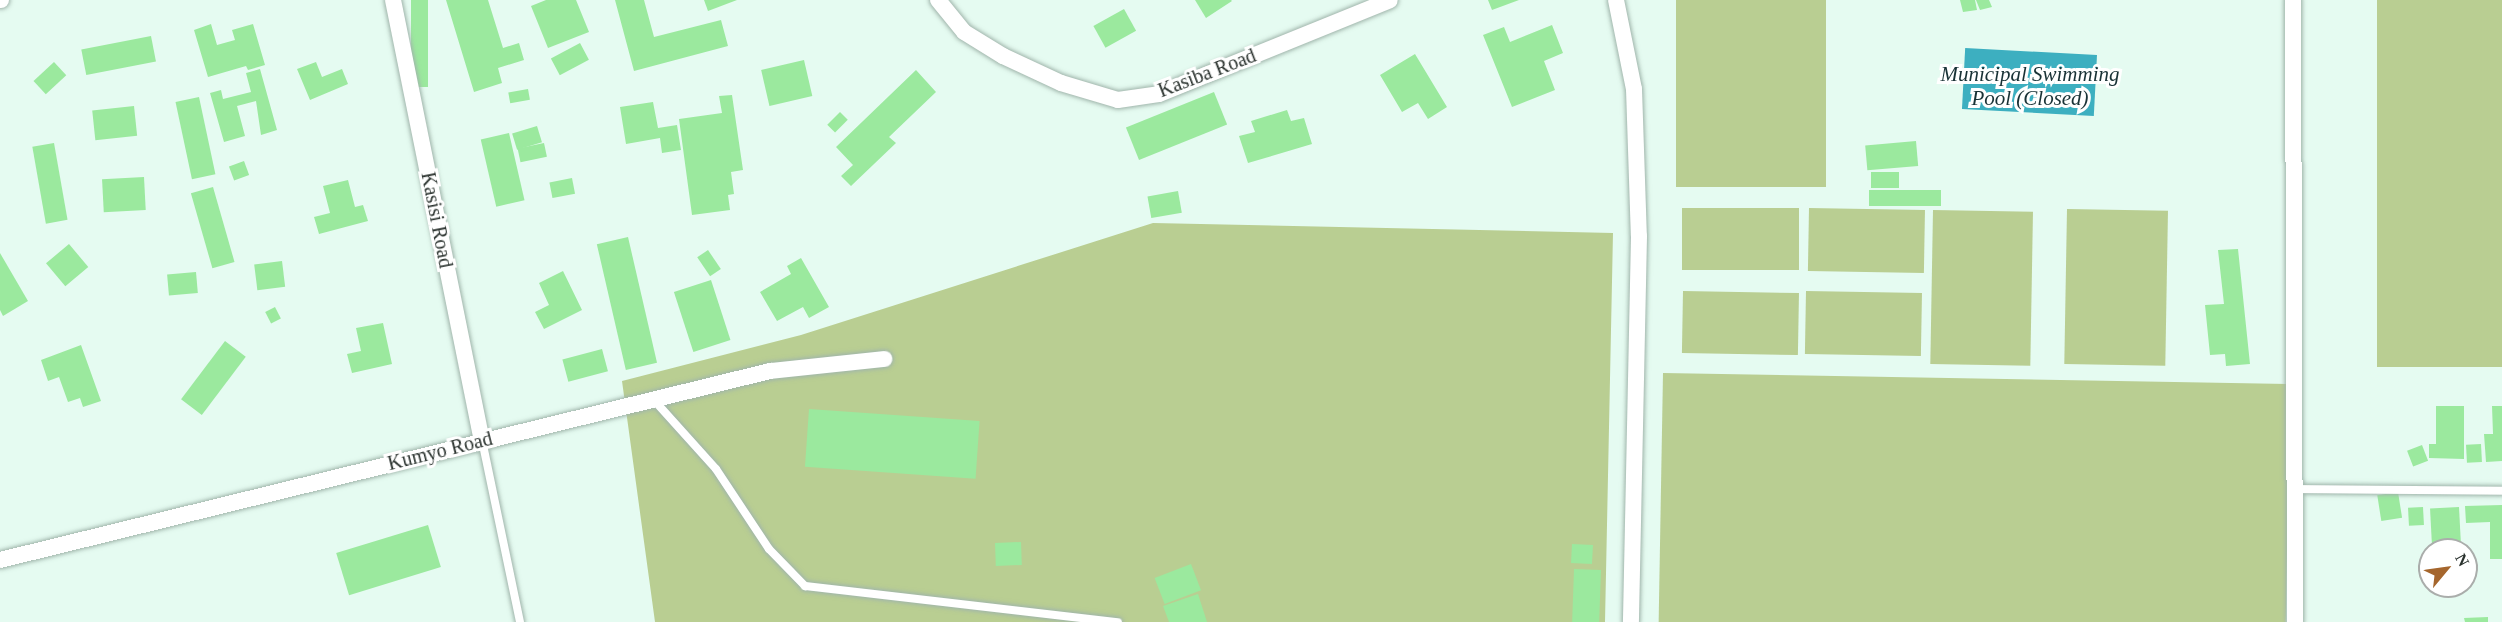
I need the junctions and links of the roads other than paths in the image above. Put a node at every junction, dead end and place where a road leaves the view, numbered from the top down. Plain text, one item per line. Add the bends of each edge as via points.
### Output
1 (393, 0) edge
2 (938, 0) edge
3 (1390, 0) edge
4 (1616, 0) edge
5 (2292, 0) edge
6 (884, 359) dead end
7 (653, 399) junction
8 (482, 440) junction
9 (2293, 489) junction
10 (2502, 491) edge
11 (0, 560) edge
12 (520, 622) edge
13 (1118, 622) edge
14 (1631, 622) edge
15 (2295, 622) edge

1 - 8 street, Kasisi Road
2 - 3 street, Kasiba Road via 964,32 1003,56 1061,83 1118,100 1159,94
4 - 14 street via 1634,89 1639,236
5 - 9 street
6 - 7 street, Kumyo Road via 770,371
7 - 8 street, Kumyo Road
7 - 13 lane via 716,469 769,549 805,586
8 - 11 street, Kumyo Road
8 - 12 lane
9 - 10 lane
9 - 15 street

